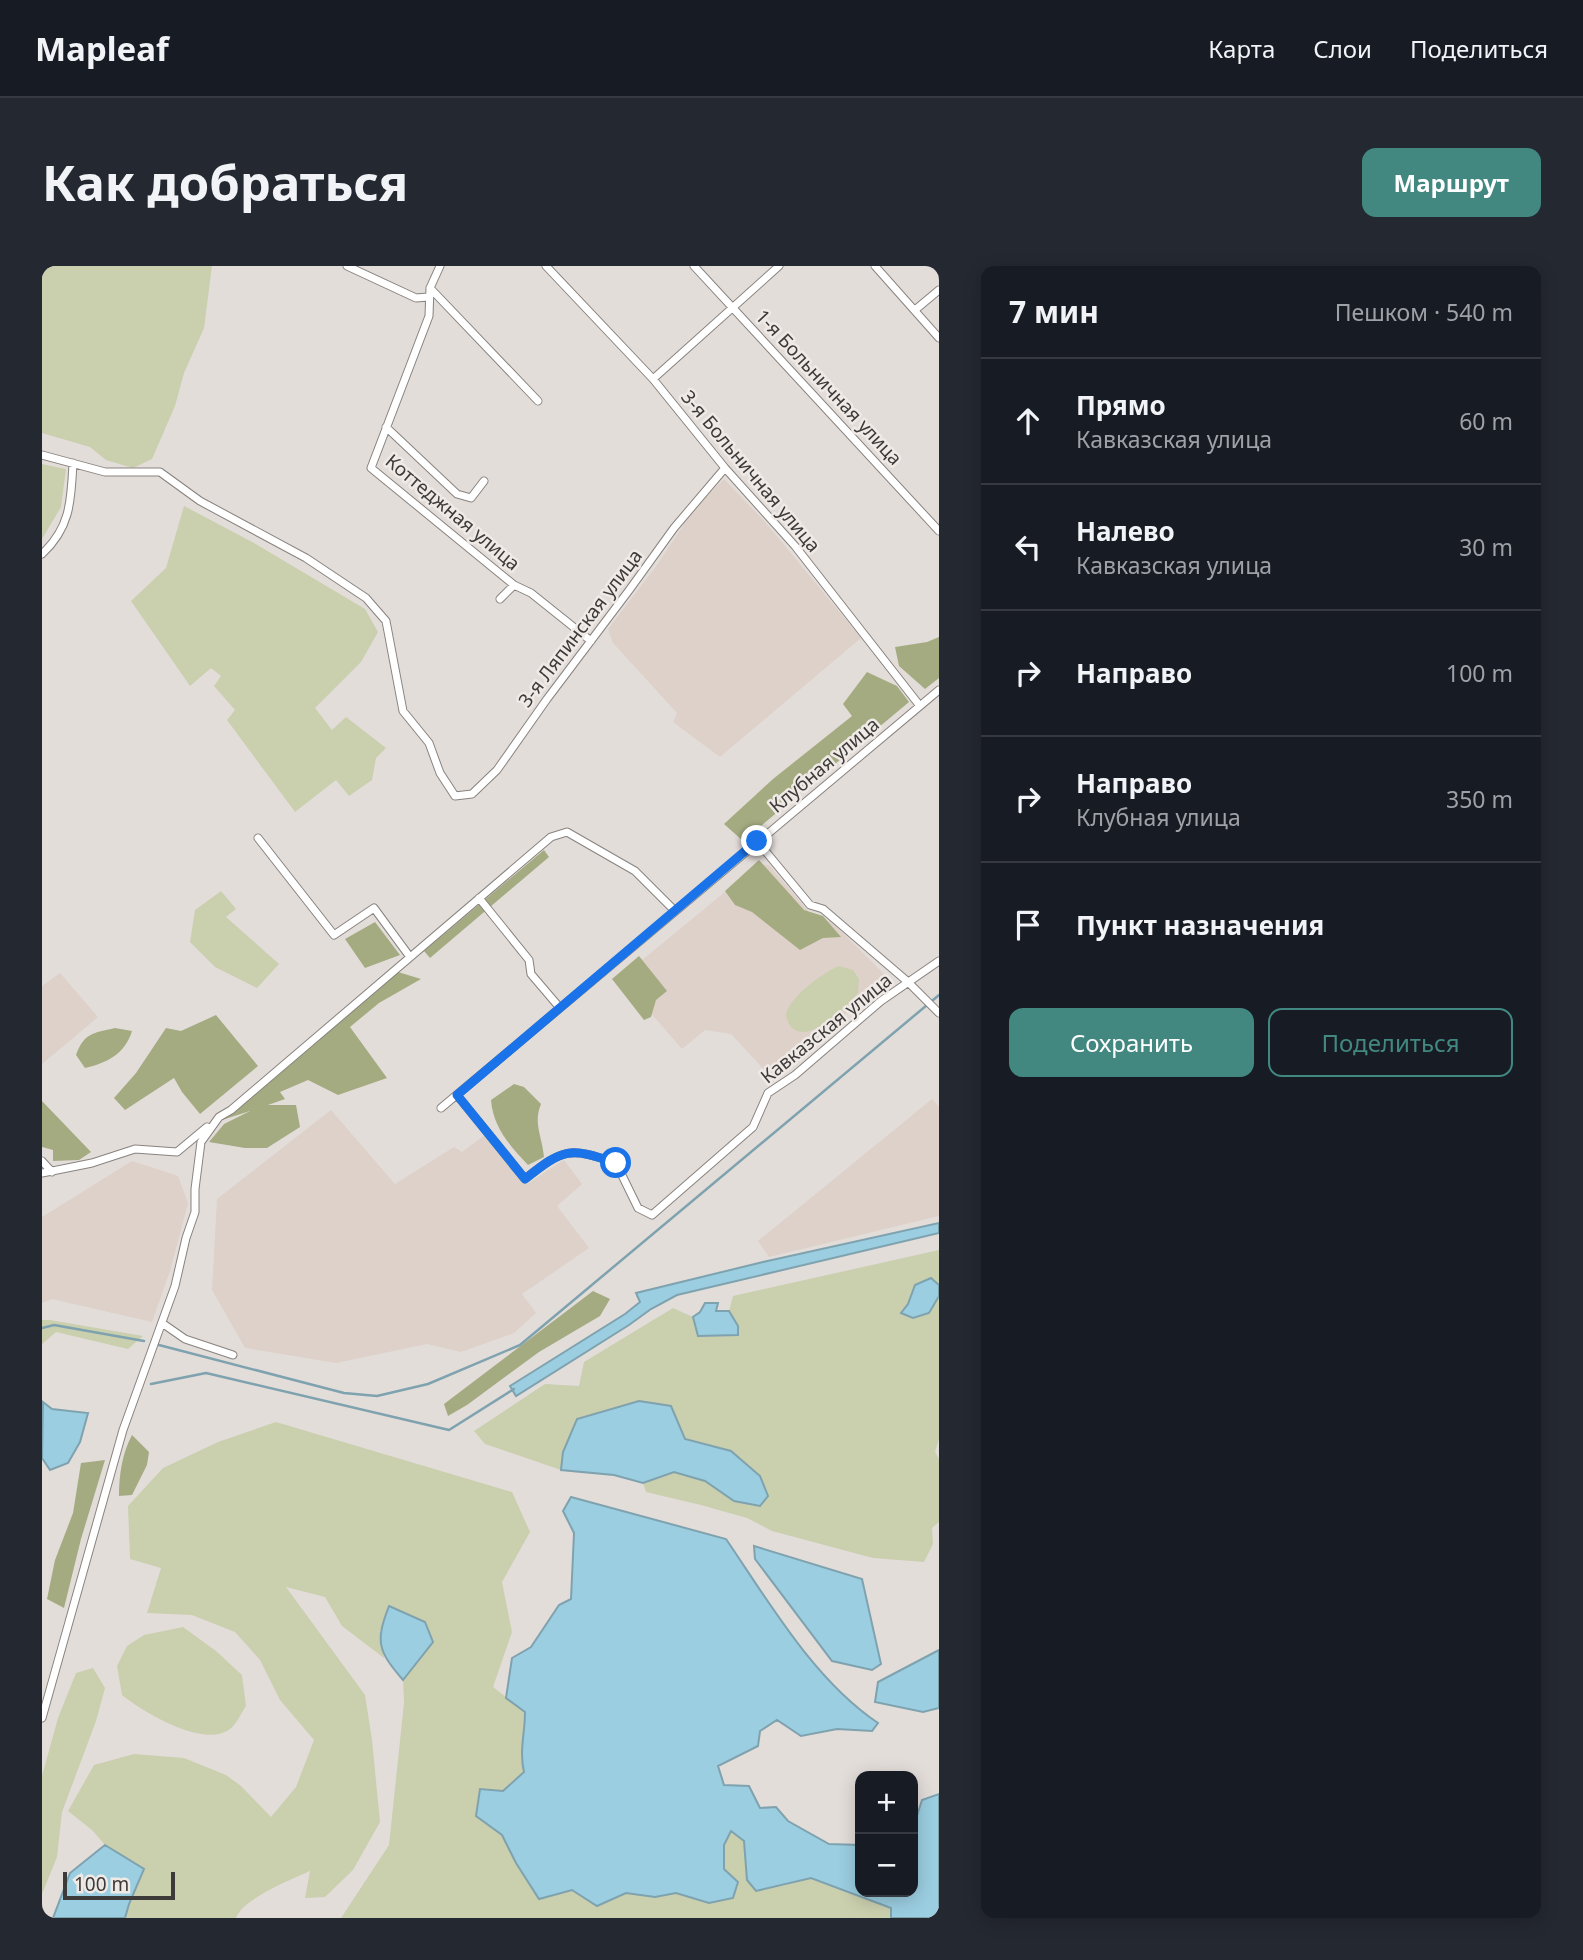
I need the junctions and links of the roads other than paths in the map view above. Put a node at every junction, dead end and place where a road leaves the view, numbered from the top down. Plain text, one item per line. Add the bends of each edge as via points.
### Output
1 (347, 266) edge
2 (440, 266) edge
3 (546, 266) edge
4 (694, 266) edge
5 (779, 266) edge
6 (875, 266) edge
7 (430, 288) junction
8 (939, 290) edge
9 (428, 297) junction
10 (732, 306) junction
11 (915, 310) junction
12 (939, 338) edge
13 (653, 379) junction
14 (538, 401) dead end
15 (386, 427) junction
16 (42, 455) edge
17 (73, 463) junction
18 (724, 468) junction
19 (484, 481) dead end
20 (939, 531) edge
21 (42, 554) edge
22 (514, 585) junction
23 (500, 599) dead end
24 (591, 641) junction
25 (939, 690) edge
26 (920, 706) junction
27 (258, 838) dead end
28 (757, 841) junction
29 (479, 898) junction
30 (675, 911) junction
31 (410, 957) junction
32 (939, 961) edge
33 (908, 982) junction
34 (559, 1008) junction
35 (938, 1012) edge
36 (457, 1095) junction
37 (441, 1108) dead end
38 (219, 1117) junction
39 (42, 1161) edge
40 (52, 1172) junction
41 (42, 1173) edge
42 (162, 1323) junction
43 (233, 1355) dead end
44 (42, 1718) edge

1 - 9 street via 416,298
2 - 7 street, Коттеджная улица
3 - 13 street, 3-я Больничная улица
4 - 10 street, 1-я Больничная улица
5 - 10 street
6 - 11 street
7 - 9 street, Коттеджная улица
7 - 14 street
8 - 11 street
9 - 15 street, Коттеджная улица via 429,316
10 - 13 street
10 - 20 street, 1-я Больничная улица
11 - 12 street
13 - 18 street, 3-я Больничная улица
15 - 19 street via 457,494 471,498
15 - 22 street, Коттеджная улица via 371,468
16 - 17 street
17 - 21 street via 64,526
17 - 24 street, 3-я Ляпинская улица via 105,472 160,472 200,501 306,558 366,598 386,621 403,711 429,743 455,796 472,794 497,770
18 - 24 street, 3-я Ляпинская улица
18 - 26 street, 3-я Больничная улица via 795,546
22 - 23 street
22 - 24 street via 531,593
25 - 26 street, Клубная улица
26 - 28 street, Клубная улица
27 - 31 street via 334,935 374,908
28 - 30 street, Клубная улица
28 - 33 street via 810,905 823,909
29 - 30 street via 551,837 567,832 635,871
29 - 31 street
29 - 34 street via 529,960 531,974
30 - 34 street, Клубная улица
31 - 38 street
32 - 33 street, Кавказская улица
33 - 35 street
33 - 36 street, Кавказская улица via 768,1093 753,1127 652,1215 638,1208 616,1163 583,1152 554,1156 525,1179
34 - 36 street, Клубная улица
36 - 37 street, Клубная улица
38 - 40 street via 177,1152 135,1149
38 - 42 street via 201,1142 195,1212
39 - 40 street
40 - 41 street
42 - 43 street via 185,1339
42 - 44 street via 122,1430

